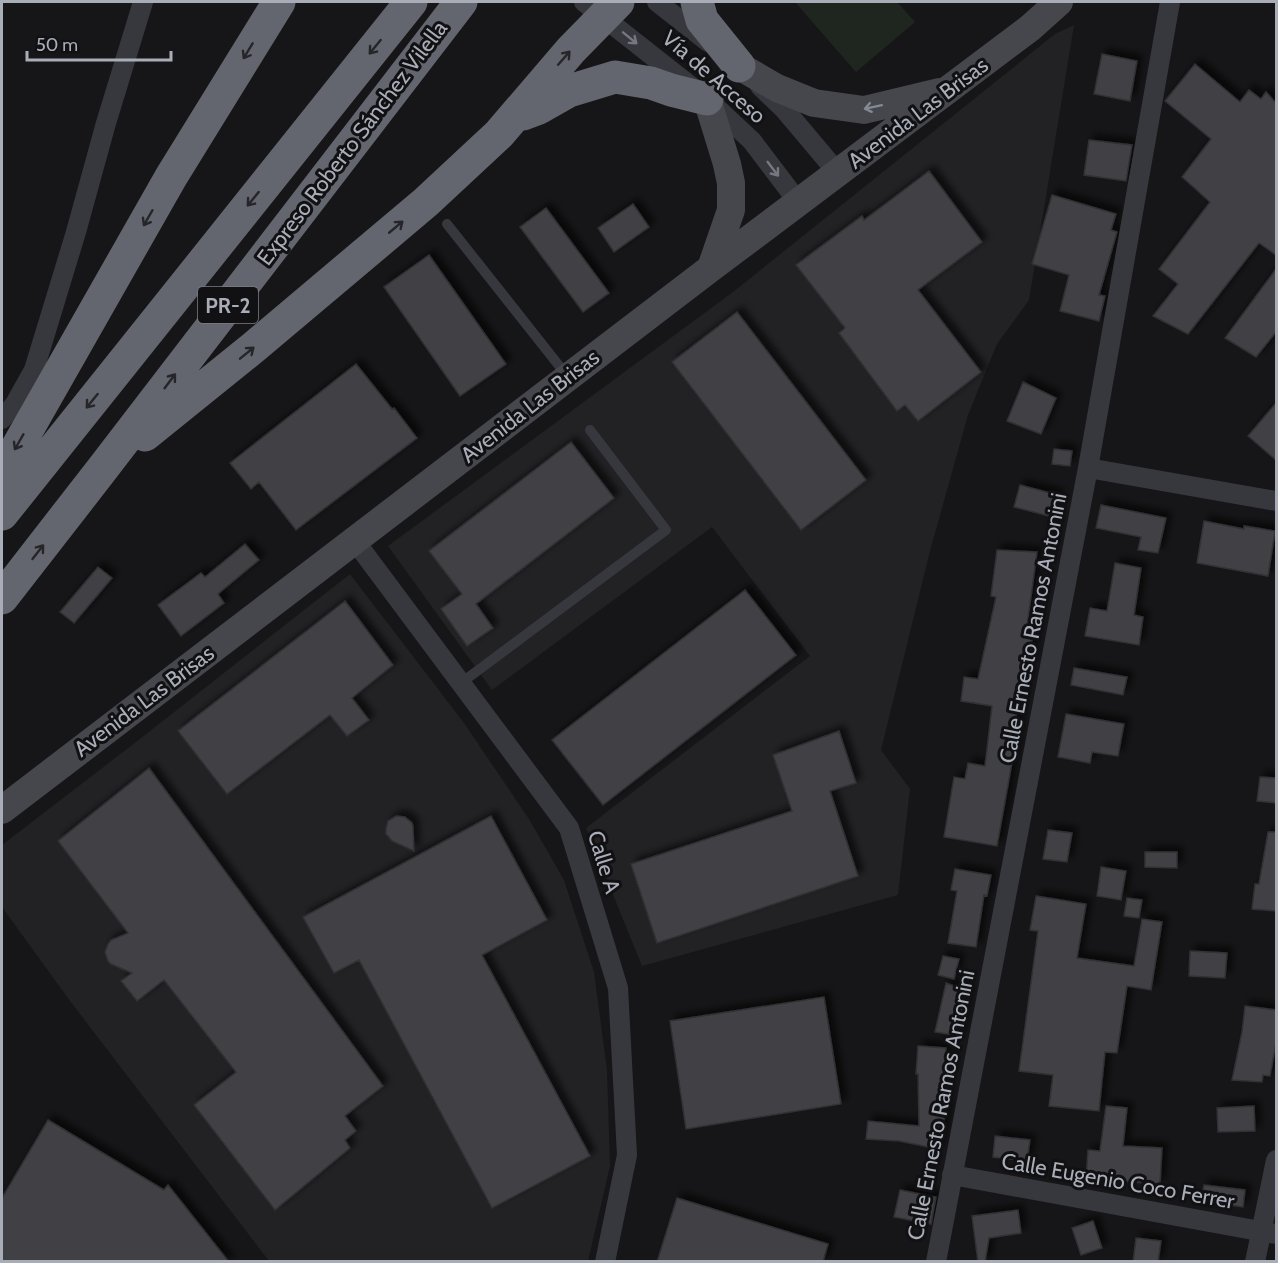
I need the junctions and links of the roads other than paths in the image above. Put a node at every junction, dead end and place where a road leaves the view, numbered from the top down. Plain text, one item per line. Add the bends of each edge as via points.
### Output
1 (142, 2) edge
2 (279, 2) edge
3 (411, 2) edge
4 (657, 2) edge
5 (697, 2) edge
6 (1059, 2) edge
7 (1170, 2) edge
8 (602, 6) edge
9 (457, 7) edge
10 (739, 66) junction
11 (950, 89) junction
12 (707, 99) junction
13 (513, 118) junction
14 (838, 173) junction
15 (799, 203) junction
16 (447, 224) dead end
17 (711, 268) junction
18 (568, 377) junction
19 (2, 419) edge
20 (590, 430) dead end
21 (103, 468) junction
22 (1088, 468) junction
23 (2, 474) edge
24 (1276, 501) edge
25 (2, 514) edge
26 (355, 541) junction
27 (2, 598) edge
28 (461, 683) junction
29 (2, 810) edge
30 (1276, 1160) edge
31 (952, 1175) junction
32 (1268, 1232) edge
33 (605, 1262) edge
34 (936, 1262) edge
35 (1255, 1262) edge

1 - 19 street via 34,370
2 -> 23 highway via 171,177
3 -> 25 highway, Expreso Roberto Sánchez Vilella / PR-2
4 - 10 street, Vía de Acceso
5 - 10 highway via 702,20
6 - 11 street, Avenida Las Brisas
7 - 22 street, Calle Ernesto Ramos Antonini
8 -> 12 street, Vía de Acceso
13 -> 8 highway via 571,50
21 -> 9 highway, Expreso Roberto Sánchez Vilella / PR-2
11 -> 10 street via 864,110 814,103
10 - 14 street, Vía de Acceso via 784,109
11 - 14 street, Avenida Las Brisas
12 - 13 highway via 615,77 569,92
12 -> 15 street, Vía de Acceso via 752,141
12 - 17 street via 727,164 731,192 731,210
21 -> 13 highway via 426,202
14 - 15 street, Avenida Las Brisas
15 - 17 street, Avenida Las Brisas
16 - 18 lane
17 - 18 street, Avenida Las Brisas
18 - 26 street, Avenida Las Brisas
20 - 28 lane via 666,530
27 -> 21 highway, Expreso Roberto Sánchez Vilella / PR-2
22 - 24 street
22 - 31 street, Calle Ernesto Ramos Antonini
26 - 28 street, Calle A
26 - 29 street, Avenida Las Brisas
28 - 33 street, Calle A via 569,828 618,988 627,1155
30 - 32 street
31 - 32 street, Calle Eugenio Coco Ferrer
31 - 34 street, Calle Ernesto Ramos Antonini
32 - 35 street

